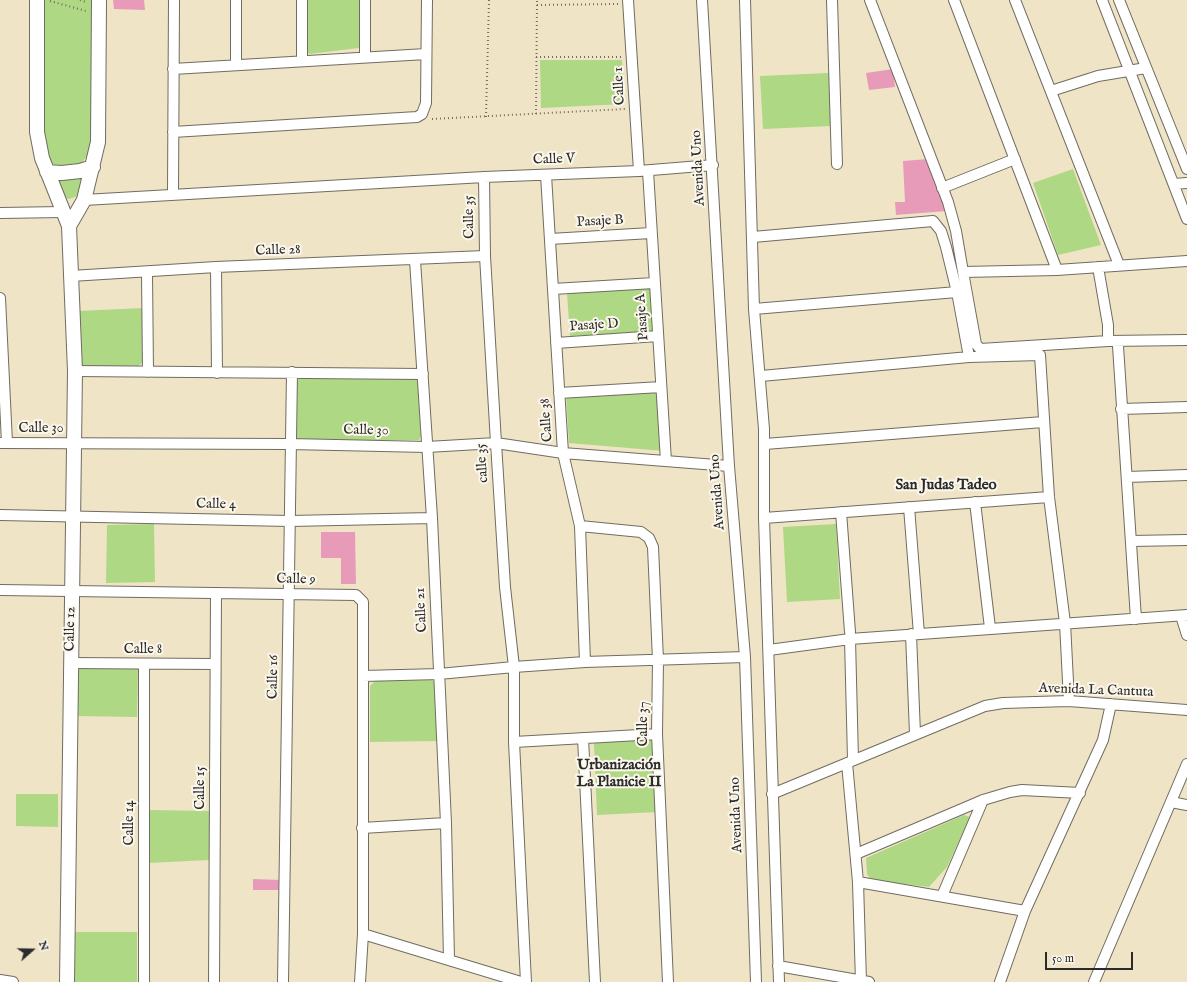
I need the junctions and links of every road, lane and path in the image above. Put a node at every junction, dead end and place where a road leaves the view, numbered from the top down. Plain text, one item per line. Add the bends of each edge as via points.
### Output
1 (37, 0) edge
2 (47, 0) edge
3 (99, 0) edge
4 (174, 0) edge
5 (236, 0) edge
6 (302, 0) edge
7 (365, 0) edge
8 (427, 0) edge
9 (489, 0) edge
10 (537, 0) edge
11 (702, 0) edge
12 (744, 0) edge
13 (832, 0) edge
14 (870, 0) edge
15 (955, 0) edge
16 (1015, 0) edge
17 (1102, 0) edge
18 (1119, 0) edge
19 (628, 2) edge
20 (537, 5) junction
21 (99, 15) junction
22 (426, 54) junction
23 (365, 57) junction
24 (632, 57) junction
25 (536, 58) junction
26 (302, 61) junction
27 (236, 65) junction
28 (1146, 68) junction
29 (173, 69) junction
30 (1130, 70) junction
31 (1051, 91) junction
32 (635, 108) junction
33 (536, 114) junction
34 (417, 117) junction
35 (486, 117) junction
36 (173, 132) junction
37 (1015, 159) junction
38 (837, 164) dead end
39 (713, 165) junction
40 (93, 167) junction
41 (1187, 169) edge
42 (643, 171) junction
43 (47, 172) junction
44 (546, 175) junction
45 (484, 177) junction
46 (1187, 183) edge
47 (1174, 184) junction
48 (942, 188) junction
49 (173, 194) junction
50 (84, 200) junction
51 (63, 212) junction
52 (0, 213) edge
53 (1187, 219) edge
54 (69, 226) junction
55 (651, 234) junction
56 (753, 237) junction
57 (550, 239) junction
58 (957, 244) junction
59 (946, 247) junction
60 (485, 256) junction
61 (416, 260) junction
62 (1187, 261) edge
63 (1119, 265) junction
64 (216, 267) junction
65 (1098, 267) junction
66 (1057, 270) junction
67 (147, 272) junction
68 (962, 272) junction
69 (71, 276) junction
70 (654, 283) junction
71 (553, 289) junction
72 (958, 292) junction
73 (0, 298) edge
74 (754, 309) junction
75 (658, 336) junction
76 (1187, 340) edge
77 (1108, 341) junction
78 (556, 343) junction
79 (1118, 346) dead end
80 (969, 357) junction
81 (2, 371) edge
82 (75, 372) junction
83 (148, 372) junction
84 (292, 372) junction
85 (217, 373) junction
86 (423, 374) junction
87 (761, 376) junction
88 (661, 387) junction
89 (559, 393) junction
90 (1187, 407) edge
91 (1121, 409) junction
92 (1043, 422) junction
93 (3, 443) edge
94 (74, 443) junction
95 (496, 443) junction
96 (290, 444) junction
97 (765, 444) junction
98 (427, 447) junction
99 (563, 453) junction
100 (666, 461) junction
101 (729, 466) junction
102 (1187, 475) edge
103 (1127, 477) junction
104 (1049, 497) junction
105 (975, 502) junction
106 (909, 507) junction
107 (841, 512) junction
108 (0, 515) edge
109 (72, 515) junction
110 (432, 518) junction
111 (764, 518) junction
112 (290, 521) junction
113 (580, 526) junction
114 (1187, 540) edge
115 (1131, 541) junction
116 (0, 590) edge
117 (71, 591) junction
118 (216, 593) junction
119 (289, 594) junction
120 (1184, 616) edge
121 (1136, 619) junction
122 (1065, 623) junction
123 (990, 628) junction
124 (915, 634) junction
125 (850, 635) junction
126 (1187, 635) edge
127 (769, 650) junction
128 (745, 657) junction
129 (658, 660) junction
130 (586, 662) junction
131 (70, 663) junction
132 (144, 664) junction
133 (215, 664) junction
134 (514, 667) junction
135 (439, 674) junction
136 (363, 676) junction
137 (1069, 701) junction
138 (1111, 704) junction
139 (1187, 710) edge
140 (657, 734) junction
141 (915, 734) junction
142 (583, 738) junction
143 (514, 742) junction
144 (850, 761) junction
145 (1187, 764) edge
146 (1080, 793) junction
147 (772, 794) junction
148 (983, 800) junction
149 (1170, 802) junction
150 (1187, 805) edge
151 (446, 822) junction
152 (362, 828) junction
153 (856, 854) junction
154 (858, 882) junction
155 (942, 896) junction
156 (1025, 911) junction
157 (363, 934) junction
158 (449, 959) junction
159 (778, 966) junction
160 (0, 980) edge
161 (13, 982) edge
162 (67, 982) edge
163 (144, 982) edge
164 (214, 982) edge
165 (283, 982) edge
166 (360, 982) edge
167 (522, 982) edge
168 (526, 982) edge
169 (595, 982) edge
170 (668, 982) edge
171 (756, 982) edge
172 (779, 982) edge
173 (864, 982) edge
174 (1000, 982) edge
175 (1094, 982) edge

1 - 43 street via 37,132
2 - 21 path
3 - 21 street
4 - 29 street
5 - 27 street
6 - 26 street
7 - 23 street
8 - 22 street
9 - 35 path
10 - 20 path
11 - 39 street, Avenida Uno
12 - 56 street
13 - 38 street
14 - 48 street
15 - 37 street
16 - 31 street
17 - 30 street
18 - 28 street
19 - 20 path
19 - 24 street, Calle 1
20 - 25 path
21 - 40 street via 98,142
22 - 23 street
22 - 34 street via 426,103 422,114
23 - 26 street
24 - 25 path
24 - 32 street, Calle 1
25 - 33 path
26 - 27 street
27 - 29 street
28 - 30 street
28 - 41 street
29 - 36 street
30 - 31 street via 1098,76
30 - 47 street
31 - 63 street
32 - 33 path
32 - 42 street, Calle 1
33 - 35 path
34 - 35 path
34 - 36 street
36 - 49 street
37 - 48 street
37 - 66 street
39 - 42 street, Calle V
39 - 101 street, Avenida Uno
40 - 43 street via 62,173
40 - 50 street
42 - 44 street, Calle V
42 - 55 street, Pasaje A
43 - 51 street
44 - 45 street, Calle V
44 - 57 street, Calle 38
45 - 49 street, Calle V
45 - 60 street, Calle 35
46 - 47 street
47 - 53 street
48 - 58 street via 956,231
49 - 50 street, Calle V
50 - 54 street
51 - 52 street
51 - 54 street
54 - 69 street, Calle 12
55 - 57 street, Pasaje B
55 - 70 street, Pasaje A
56 - 59 street via 927,220 938,225
56 - 74 street
57 - 71 street, Calle 38
58 - 59 street
58 - 68 street
59 - 72 street
60 - 61 street, Calle 28
60 - 95 street, calle 35
61 - 64 street, Calle 28
61 - 86 street, Calle 21
62 - 63 street
63 - 65 street
64 - 67 street, Calle 28
64 - 85 street
65 - 66 street
65 - 77 street via 1108,325
66 - 68 street
67 - 69 street, Calle 28
67 - 83 street
68 - 77 street via 975,341 980,349
69 - 82 street, Calle 12
70 - 71 street
70 - 75 street, Pasaje A
71 - 78 street, Calle 38
72 - 74 street
72 - 80 street
73 - 81 street
74 - 87 street
75 - 78 street, Pasaje D
75 - 88 street, Pasaje A
76 - 77 street
78 - 89 street, Calle 38
79 - 91 street
80 - 87 street
80 - 92 street via 1040,355
81 - 93 street
82 - 83 street
82 - 94 street, Calle 12
83 - 85 street
84 - 85 street
84 - 86 street
84 - 96 street, Calle 16
86 - 98 street, Calle 21
87 - 97 street
88 - 89 street
88 - 100 street, Pasaje A
89 - 99 street, Calle 38
90 - 91 street
91 - 103 street
92 - 97 street
92 - 104 street
93 - 94 street, Calle 30
94 - 96 street, Calle 30
94 - 109 street, Calle 12
95 - 98 street, Calle 30
95 - 99 street, Calle 30
95 - 134 street, calle 35 via 505,587
96 - 98 street, Calle 30
96 - 112 street, Calle 16
97 - 111 street
98 - 110 street, Calle 21
99 - 100 street, Calle 30
99 - 113 street, Calle 38
100 - 101 street, Calle 30
101 - 128 street, Avenida Uno
102 - 103 street
103 - 115 street
104 - 105 street
104 - 122 street
105 - 106 street
105 - 123 street
106 - 107 street
106 - 124 street
107 - 111 street
107 - 125 street
108 - 109 street, Calle 4
109 - 112 street, Calle 4
109 - 117 street, Calle 12
110 - 112 street, Calle 4
110 - 135 street, Calle 21
111 - 127 street
112 - 119 street, Calle 16
113 - 129 street, Calle 37 via 641,532 649,538 653,547
113 - 130 street, Calle 38
114 - 115 street
115 - 121 street
116 - 117 street, Calle 9
117 - 118 street, Calle 9
117 - 131 street, Calle 12
118 - 119 street, Calle 9
118 - 133 street, Calle 15
119 - 136 street, Calle 9 via 356,595 363,602
119 - 165 street, Calle 16
120 - 121 street
120 - 126 street
121 - 122 street
122 - 123 street
122 - 137 street
123 - 124 street
124 - 125 street
124 - 141 street
125 - 127 street
125 - 144 street
127 - 147 street
128 - 129 street
128 - 171 street, Avenida Uno
129 - 130 street
129 - 140 street, Calle 37
130 - 134 street
131 - 132 street, Calle 8
131 - 162 street, Calle 12
132 - 133 street, Calle 8
132 - 163 street, Calle 14
133 - 164 street, Calle 15
134 - 135 street
134 - 143 street, calle 35
135 - 136 street
135 - 151 street, Calle 21
136 - 152 street, Calle 9
137 - 138 street, Avenida La Cantuta
137 - 141 street, Avenida La Cantuta via 986,706
138 - 139 street, Avenida La Cantuta
138 - 146 street via 1103,740
140 - 142 street
140 - 170 street, Calle 37
141 - 144 street, Avenida La Cantuta
142 - 143 street
142 - 169 street
143 - 168 street, calle 35
144 - 147 street, Avenida La Cantuta
144 - 153 street
145 - 149 street
146 - 148 street via 1022,790
146 - 156 street
147 - 159 street
148 - 153 street
148 - 155 street
149 - 150 street
149 - 175 street
151 - 152 street
151 - 158 street, Calle 21
152 - 157 street, Calle 9
153 - 154 street
154 - 155 street
154 - 173 street
155 - 156 street
156 - 174 street
157 - 158 street
157 - 166 street, Calle 9
158 - 167 street
159 - 172 street
159 - 173 street
160 - 161 street

